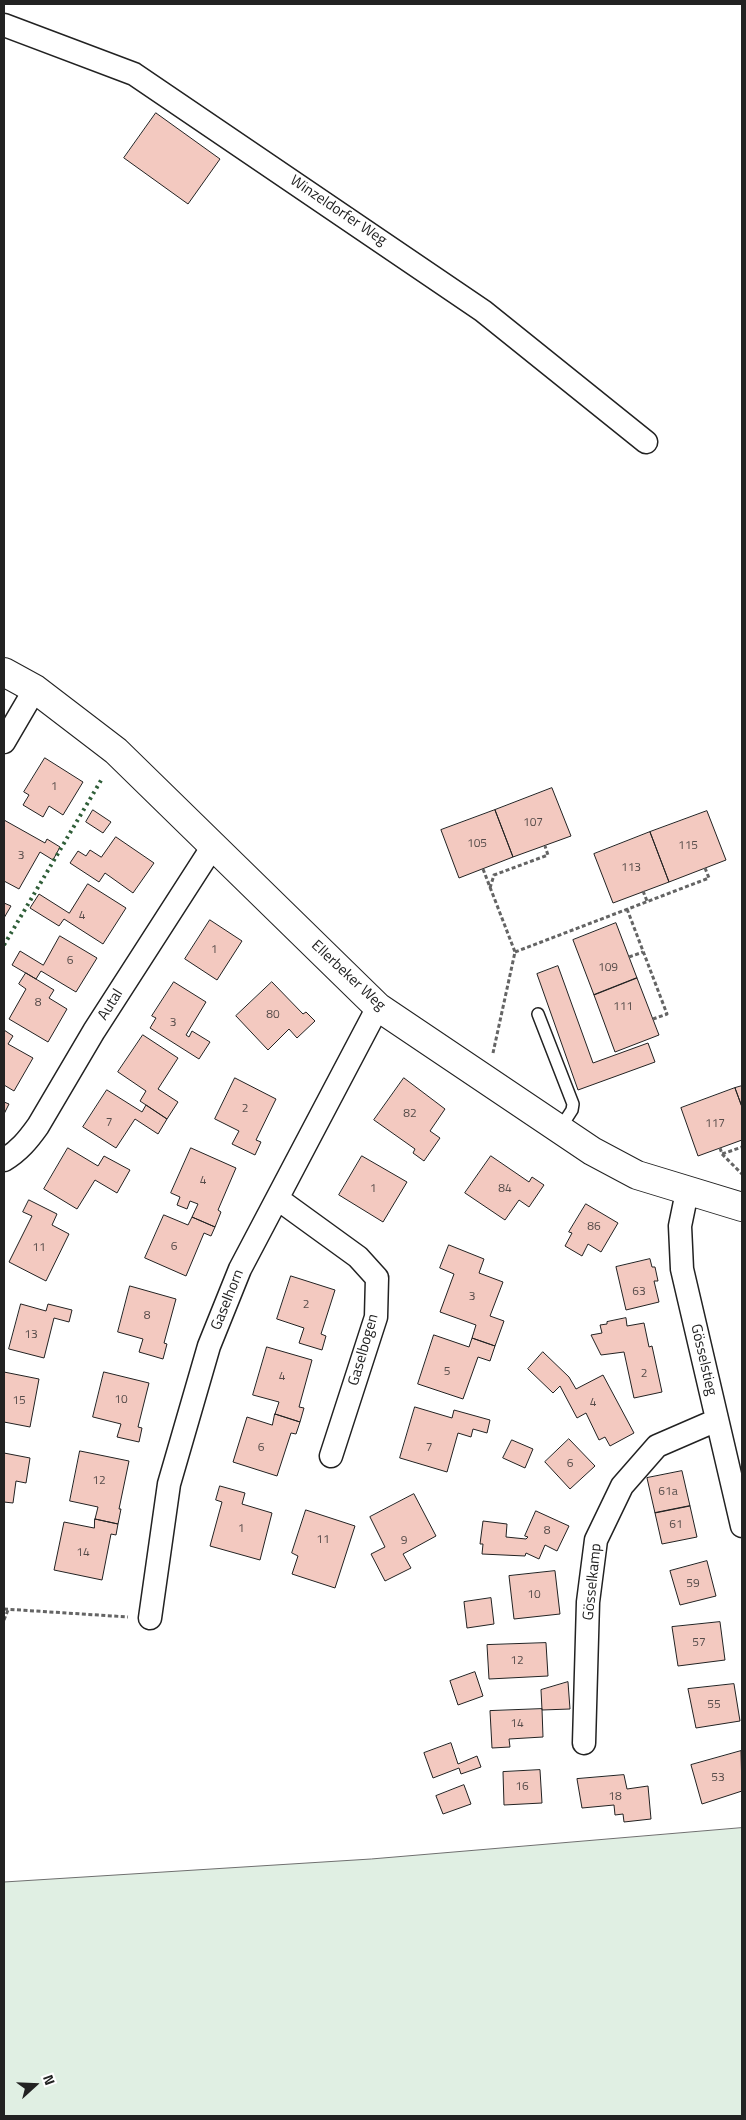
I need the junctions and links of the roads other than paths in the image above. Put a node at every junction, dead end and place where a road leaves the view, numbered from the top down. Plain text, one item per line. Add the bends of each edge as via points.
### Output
1 (4, 25) edge
2 (646, 442) dead end
3 (4, 672) edge
4 (35, 689) junction
5 (4, 742) edge
6 (213, 846) junction
7 (378, 1007) junction
8 (538, 1014) dead end
9 (559, 1130) junction
10 (4, 1160) edge
11 (687, 1192) junction
12 (278, 1199) junction
13 (742, 1208) edge
14 (717, 1420) junction
15 (331, 1456) dead end
16 (742, 1526) edge
17 (150, 1618) road end
18 (584, 1743) dead end

1 - 2 street, Winzeldorfer Weg via 134,74 483,312
3 - 4 street, Ellerbeker Weg
4 - 5 street
4 - 6 street, Ellerbeker Weg via 116,751
6 - 7 street, Ellerbeker Weg
6 - 10 street, Autal via 94,1031 38,1126 22,1147
7 - 9 street, Ellerbeker Weg
7 - 12 street, Gaselhorn
8 - 9 lane via 573,1104
9 - 11 street, Ellerbeker Weg via 637,1175
11 - 13 street, Ellerbeker Weg
11 - 14 street, Gösselstieg via 680,1226 682,1269
12 - 15 street, Gaselbogen via 358,1257 377,1278 376,1317
12 - 17 street, Gaselhorn via 240,1269 210,1346 170,1484
14 - 16 street, Gösselstieg
14 - 18 street, Gösselkamp via 657,1446 622,1486 596,1540 588,1602

